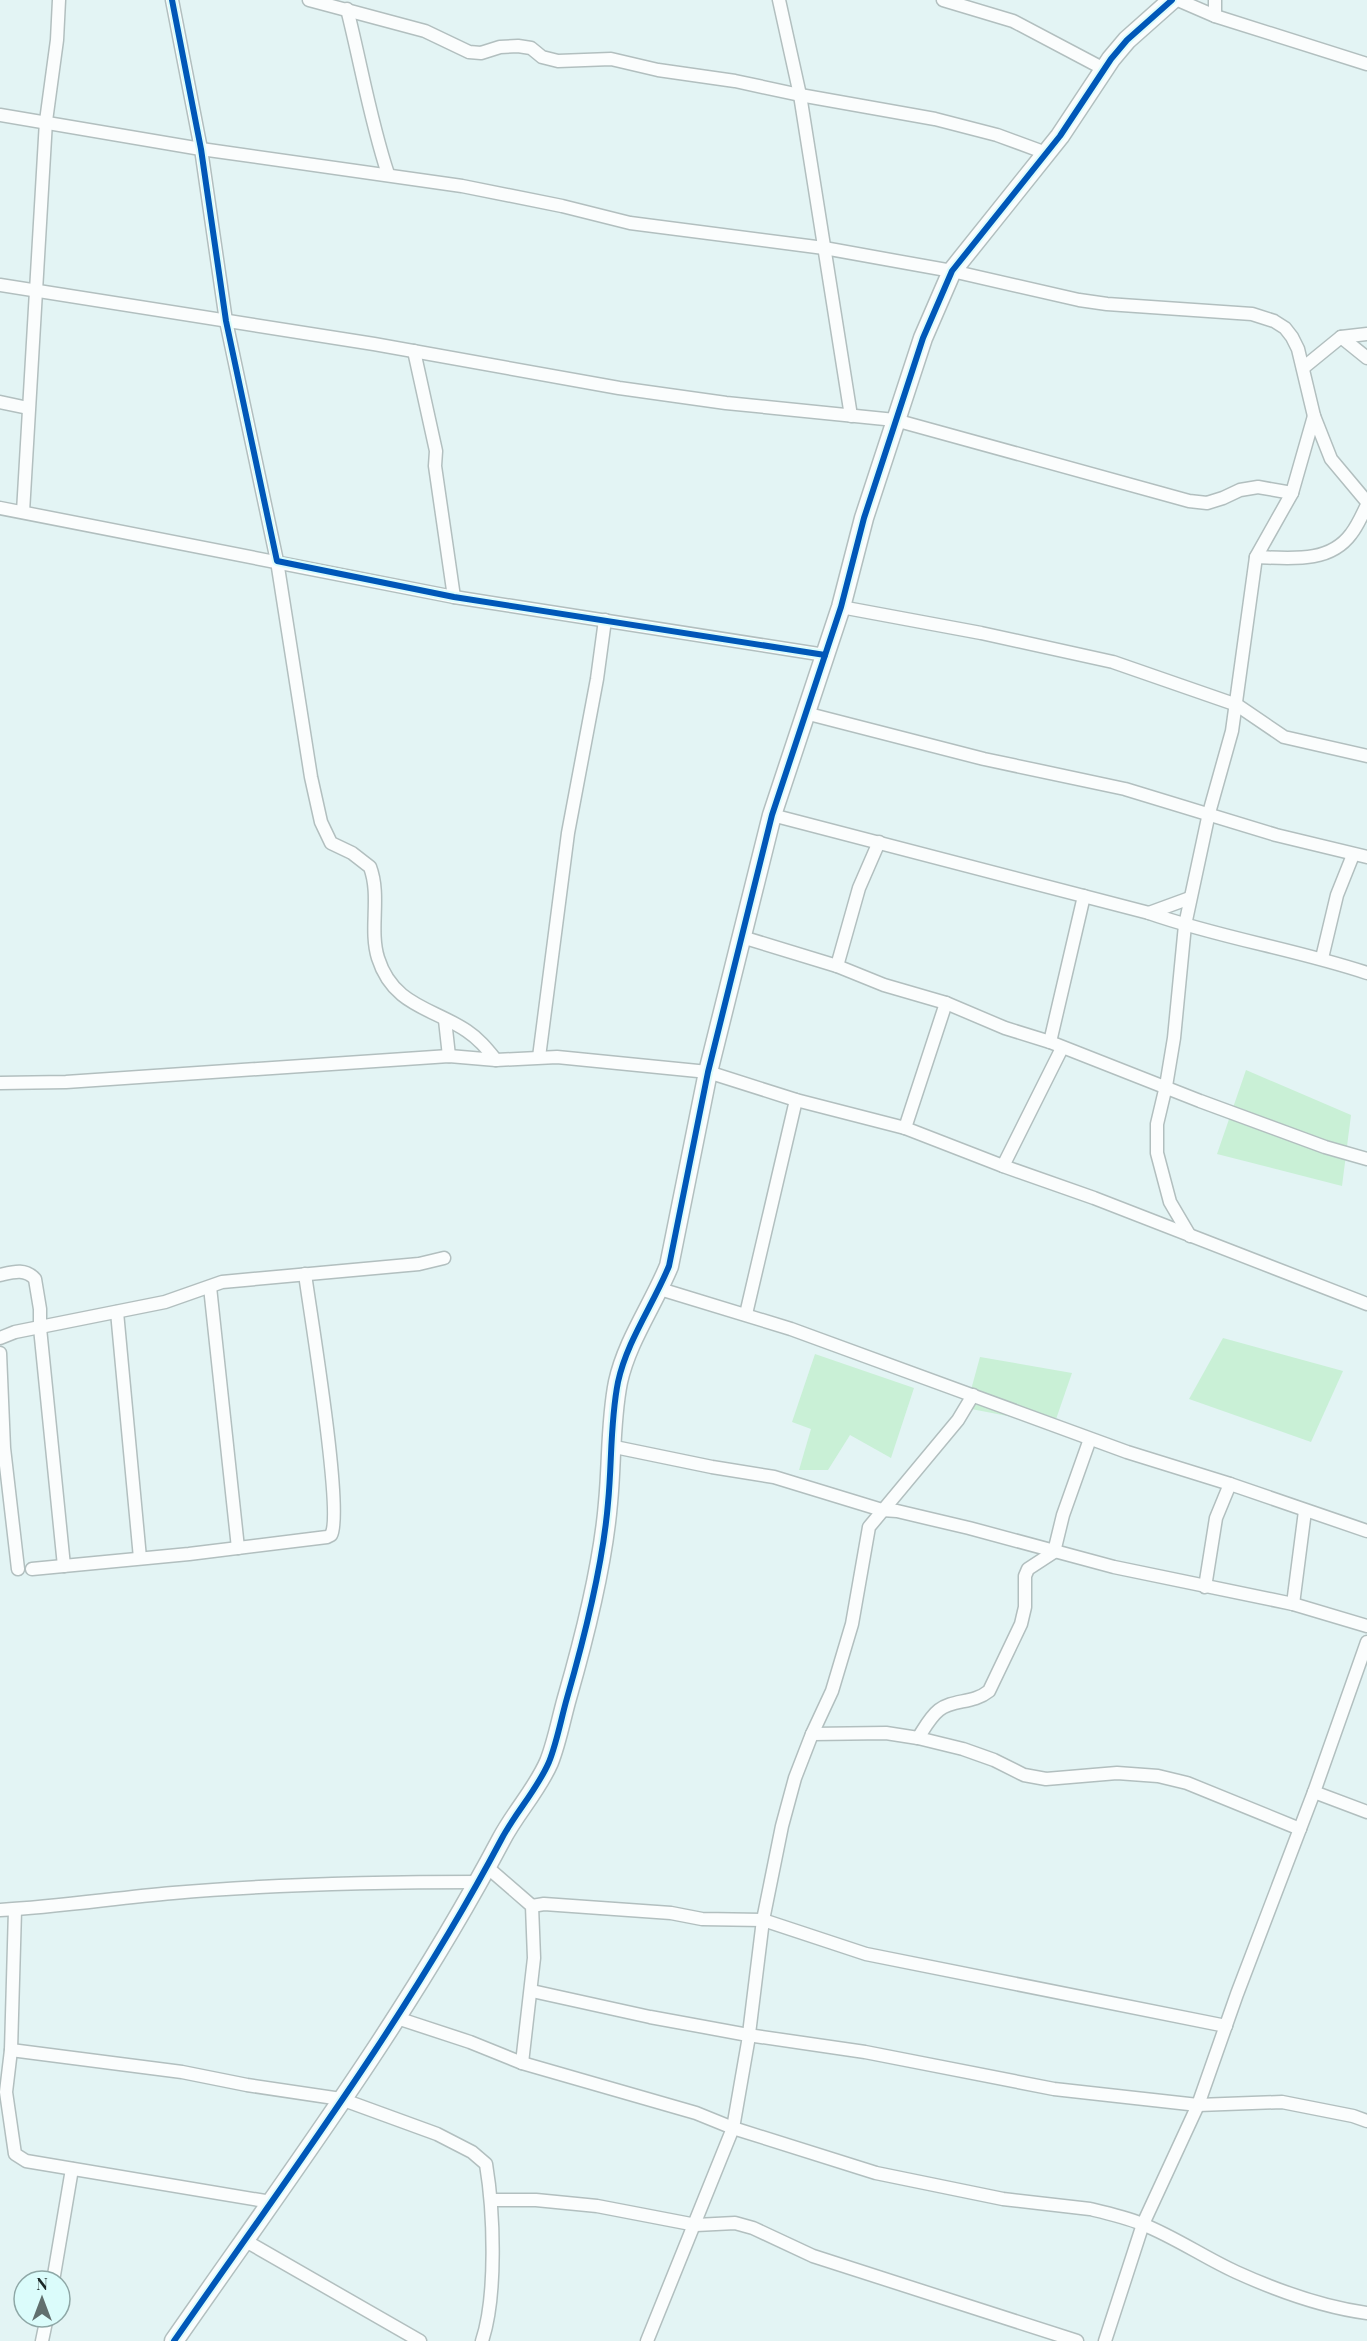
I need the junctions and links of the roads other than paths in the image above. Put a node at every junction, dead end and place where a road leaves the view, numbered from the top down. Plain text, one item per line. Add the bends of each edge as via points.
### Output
1 (59, 0) edge
2 (172, 0) edge
3 (309, 0) edge
4 (780, 0) edge
5 (944, 0) edge
6 (1172, 0) edge
7 (1178, 0) edge
8 (1215, 0) edge
9 (347, 9) junction
10 (1215, 16) junction
11 (1367, 64) edge
12 (1104, 69) junction
13 (800, 95) junction
14 (0, 115) edge
15 (46, 122) junction
16 (201, 149) junction
17 (1046, 153) junction
18 (387, 174) junction
19 (824, 248) junction
20 (952, 271) junction
21 (0, 285) edge
22 (35, 289) junction
23 (226, 321) junction
24 (1367, 334) edge
25 (1341, 338) junction
26 (414, 351) junction
27 (1367, 358) edge
28 (1303, 368) junction
29 (0, 402) edge
30 (28, 408) junction
31 (851, 416) junction
32 (1314, 416) junction
33 (895, 420) junction
34 (1292, 493) junction
35 (1367, 504) edge
36 (0, 508) edge
37 (23, 512) junction
38 (1256, 557) junction
39 (277, 561) junction
40 (454, 597) junction
41 (841, 607) junction
42 (604, 620) junction
43 (825, 655) junction
44 (1237, 705) junction
45 (805, 713) junction
46 (1367, 756) edge
47 (1209, 813) junction
48 (772, 815) junction
49 (879, 842) junction
50 (1353, 855) junction
51 (1367, 857) edge
52 (1083, 896) junction
53 (1190, 898) junction
54 (1149, 913) junction
55 (1185, 926) junction
56 (742, 937) junction
57 (1322, 958) junction
58 (837, 966) junction
59 (1367, 973) edge
60 (946, 1003) junction
61 (445, 1020) junction
62 (1050, 1042) junction
63 (1062, 1048) junction
64 (448, 1056) junction
65 (538, 1057) junction
66 (496, 1060) junction
67 (708, 1072) junction
68 (0, 1083) edge
69 (1166, 1086) junction
70 (796, 1100) junction
71 (904, 1128) junction
72 (1367, 1159) edge
73 (1003, 1166) junction
74 (1190, 1236) junction
75 (444, 1258) dead end
76 (305, 1274) junction
77 (0, 1275) edge
78 (210, 1287) junction
79 (660, 1289) junction
80 (1367, 1304) edge
81 (117, 1312) junction
82 (746, 1314) junction
83 (40, 1328) junction
84 (0, 1338) edge
85 (0, 1353) edge
86 (974, 1395) junction
87 (1090, 1439) junction
88 (610, 1446) junction
89 (1230, 1484) junction
90 (882, 1510) junction
91 (1305, 1511) junction
92 (1367, 1531) edge
93 (237, 1548) junction
94 (1053, 1552) junction
95 (140, 1558) junction
96 (64, 1566) junction
97 (18, 1569) dead end
98 (32, 1569) dead end
99 (1205, 1587) junction
100 (1293, 1604) junction
101 (1367, 1626) edge
102 (1367, 1642) edge
103 (1365, 1656) edge
104 (812, 1734) junction
105 (918, 1738) junction
106 (1314, 1792) junction
107 (1367, 1812) edge
108 (1300, 1828) junction
109 (483, 1875) junction
110 (532, 1906) junction
111 (0, 1910) edge
112 (15, 1910) junction
113 (764, 1920) junction
114 (532, 1991) junction
115 (397, 2018) junction
116 (1226, 2026) junction
117 (748, 2035) junction
118 (11, 2050) junction
119 (522, 2062) junction
120 (3, 2092) edge
121 (341, 2099) junction
122 (1198, 2105) junction
123 (1367, 2121) edge
124 (733, 2128) junction
125 (72, 2169) junction
126 (491, 2200) junction
127 (271, 2202) junction
128 (1143, 2224) junction
129 (696, 2225) junction
130 (244, 2240) junction
131 (55, 2269) edge
132 (1367, 2313) edge
133 (174, 2341) edge
134 (420, 2341) edge
135 (482, 2341) edge
136 (648, 2341) edge
137 (1077, 2341) edge
138 (1105, 2341) edge

1 - 15 street
2 - 16 street
3 - 9 street
4 - 13 street
5 - 12 street via 1013,21
6 - 12 street via 1127,40
7 - 10 street
8 - 10 street
9 - 13 street via 425,31 469,52 518,46 558,61 611,59
9 - 18 street
10 - 11 street
12 - 17 street
13 - 17 street via 935,119
13 - 19 street
14 - 15 street
15 - 16 street
15 - 22 street
16 - 18 street
16 - 23 street
17 - 20 street
18 - 19 street via 562,206 630,223
19 - 20 street
19 - 31 street
20 - 28 street via 1107,304 1252,314 1285,328 1298,349
20 - 33 street via 923,338
21 - 22 street
22 - 23 street
22 - 30 street
23 - 26 street
23 - 39 street
24 - 25 street
25 - 27 street
25 - 28 street
26 - 31 street via 619,388
26 - 40 street via 436,450
28 - 32 street
29 - 30 street
30 - 37 street
31 - 33 street
32 - 34 street
32 - 35 street via 1331,459
33 - 34 street via 1189,501 1207,503 1240,490 1258,488
33 - 41 street
34 - 38 street
35 - 38 street via 1342,544 1325,554 1304,558
36 - 37 street
37 - 39 street
38 - 44 street
39 - 40 street
39 - 61 street via 311,777 325,835 331,843 370,867 375,944 387,976 402,996
40 - 42 street
41 - 43 street
41 - 44 street via 1113,662
42 - 43 street
42 - 65 street via 568,833
43 - 45 street
44 - 46 street via 1284,737
44 - 47 street via 1228,752
45 - 47 street via 984,759 1125,789
45 - 48 street
47 - 50 street
47 - 53 street
48 - 49 street
48 - 56 street
49 - 52 street
49 - 58 street via 859,888
50 - 51 street
50 - 57 street
52 - 54 street
52 - 62 street
53 - 54 street
53 - 55 street
54 - 55 street
55 - 57 street
55 - 69 street
56 - 58 street
56 - 67 street
57 - 59 street
58 - 60 street
60 - 62 street
60 - 71 street
61 - 64 street
61 - 66 street via 469,1032
62 - 63 street
63 - 69 street
63 - 73 street
64 - 66 street
64 - 68 street
65 - 66 street
65 - 67 street
67 - 70 street
67 - 79 street via 679,1223
69 - 72 street
69 - 74 street via 1157,1124 1157,1153 1170,1202
70 - 71 street
70 - 82 street
71 - 73 street
73 - 74 street
74 - 80 street
75 - 76 street via 419,1264
76 - 78 street via 222,1282
76 - 93 street via 330,1461 334,1530 327,1537
77 - 83 street via 26,1272 35,1279
78 - 81 street
78 - 93 street
79 - 82 street
79 - 88 street via 646,1310 619,1381
81 - 83 street
81 - 95 street
82 - 86 street
83 - 84 street
83 - 96 street
85 - 97 street via 4,1448
86 - 87 street
86 - 90 street via 958,1420
87 - 89 street
87 - 94 street
88 - 90 street via 774,1477
88 - 109 street via 604,1536 553,1749
89 - 91 street
89 - 99 street via 1216,1518
90 - 94 street via 969,1528
90 - 104 street via 869,1527 852,1624 832,1691
91 - 92 street
91 - 100 street
93 - 95 street
94 - 99 street
94 - 105 street via 1028,1569 1021,1624 989,1691 980,1698 940,1709
95 - 96 street
96 - 98 street
99 - 100 street
100 - 101 street
102 - 103 street
103 - 106 street
104 - 105 street via 886,1733
104 - 113 street via 782,1826
105 - 108 street via 963,1749 1024,1775 1046,1779 1117,1773 1168,1778
106 - 107 street
106 - 108 street
108 - 116 street
109 - 110 street
109 - 112 street via 172,1893
109 - 115 street
110 - 113 street
110 - 114 street
111 - 112 street
112 - 118 street
113 - 116 street via 866,1954
113 - 117 street
114 - 117 street
114 - 119 street
115 - 119 street
115 - 121 street
116 - 122 street
117 - 122 street via 865,2052 1054,2089
117 - 124 street
118 - 120 street
118 - 121 street via 182,2072
119 - 124 street via 696,2113
120 - 125 street via 15,2154 26,2161
121 - 126 street via 437,2134 472,2152 486,2164
121 - 127 street
122 - 123 street via 1282,2102
122 - 128 street
124 - 128 street via 876,2173 994,2197 1090,2209
124 - 129 street
125 - 127 street
125 - 131 street
126 - 129 street via 536,2199 597,2206
126 - 135 street via 490,2294
127 - 130 street
128 - 132 street via 1237,2272 1295,2296 1341,2310
128 - 138 street
129 - 136 street
129 - 137 street via 735,2223 753,2228 813,2256
130 - 133 street
130 - 134 street

